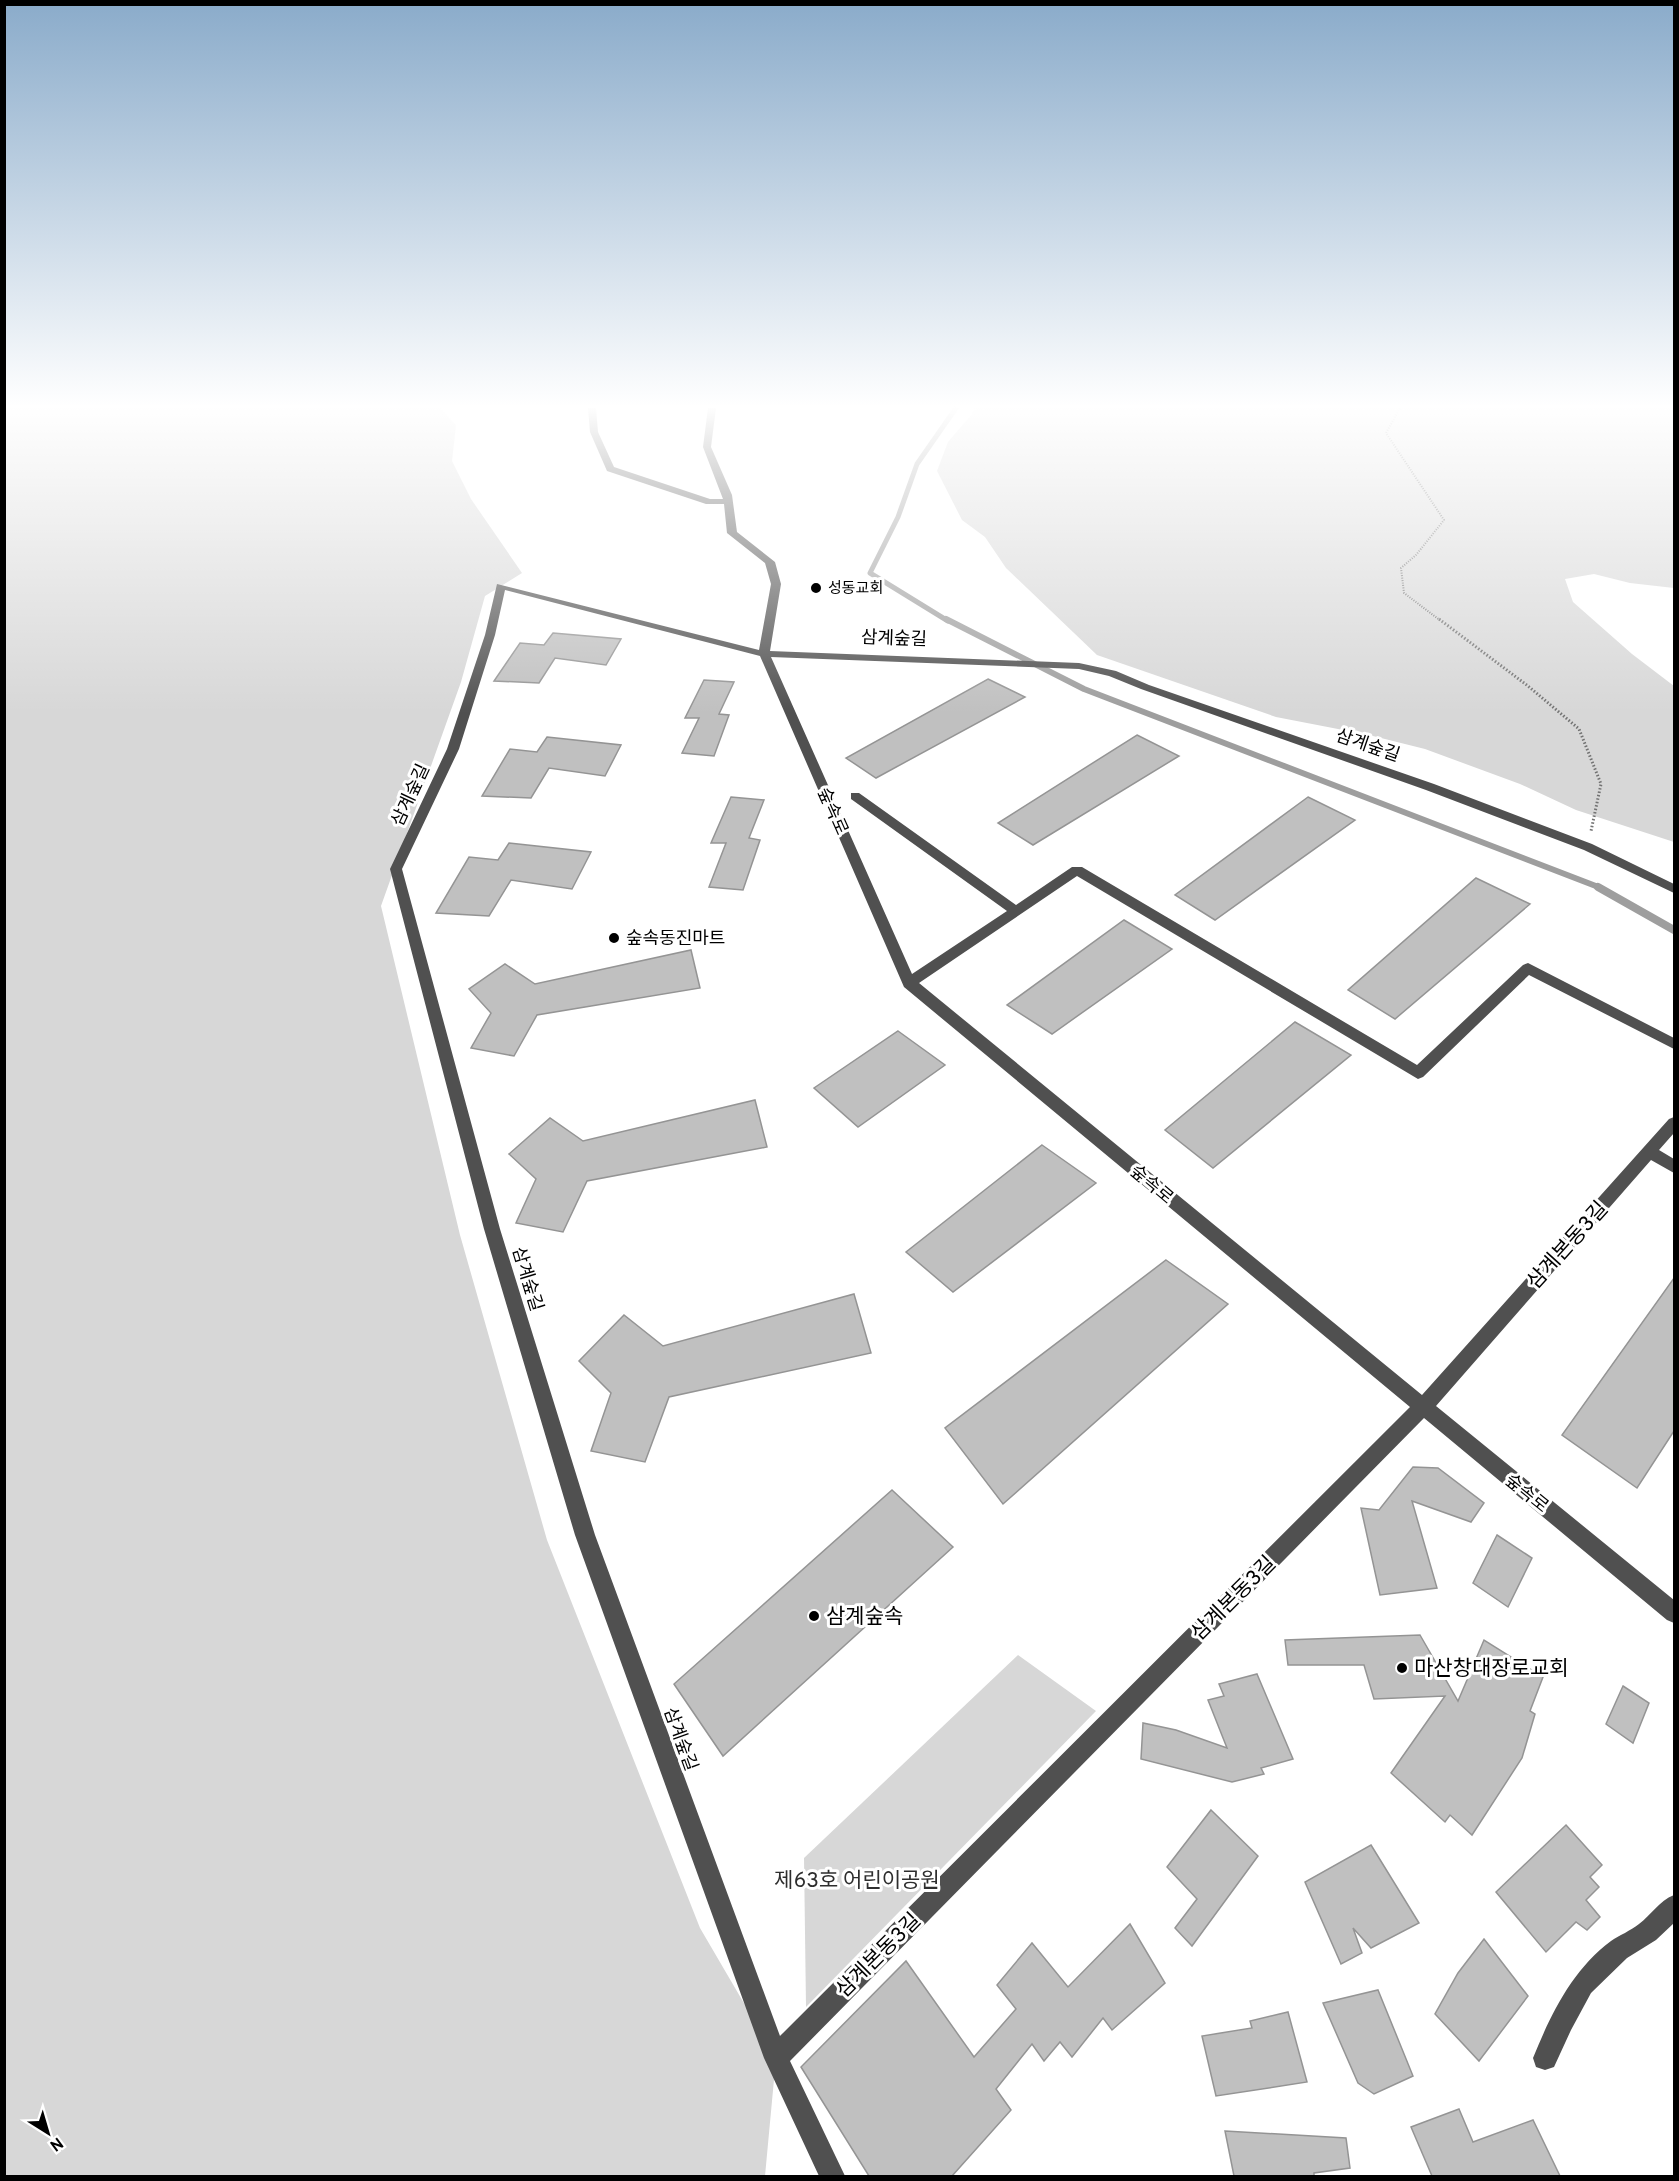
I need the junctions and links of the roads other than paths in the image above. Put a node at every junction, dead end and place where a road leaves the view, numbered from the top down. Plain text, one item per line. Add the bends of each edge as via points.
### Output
1 (729, 510) edge
2 (764, 654) junction
3 (855, 796) dead end
4 (1674, 889) edge
5 (1016, 911) junction
6 (909, 983) junction
7 (1674, 1044) edge
8 (1674, 1123) edge
9 (1650, 1152) junction
10 (1674, 1167) edge
11 (1422, 1408) junction
12 (1674, 1613) edge
13 (1674, 1906) edge
14 (776, 2058) junction
15 (1545, 2058) dead end
16 (832, 2176) edge

1 - 2 street via 732,533 770,562 776,584
2 - 4 street, 삼계숲길 via 1006,662 1079,666 1112,673 1588,847
2 - 6 street, 숲속로
2 - 14 street, 삼계숲길 via 501,586 490,635 453,749 396,869 492,1228 585,1535
3 - 5 street
5 - 6 street
5 - 7 street via 1077,870 1418,1073 1528,968
6 - 11 street, 숲속로
8 - 9 street, 삼계본동3길
9 - 10 street
9 - 11 street, 삼계본동3길
11 - 12 street, 숲속로
11 - 14 street, 삼계본동3길
13 - 15 street via 1583,1985
14 - 16 street, 삼계숲길

